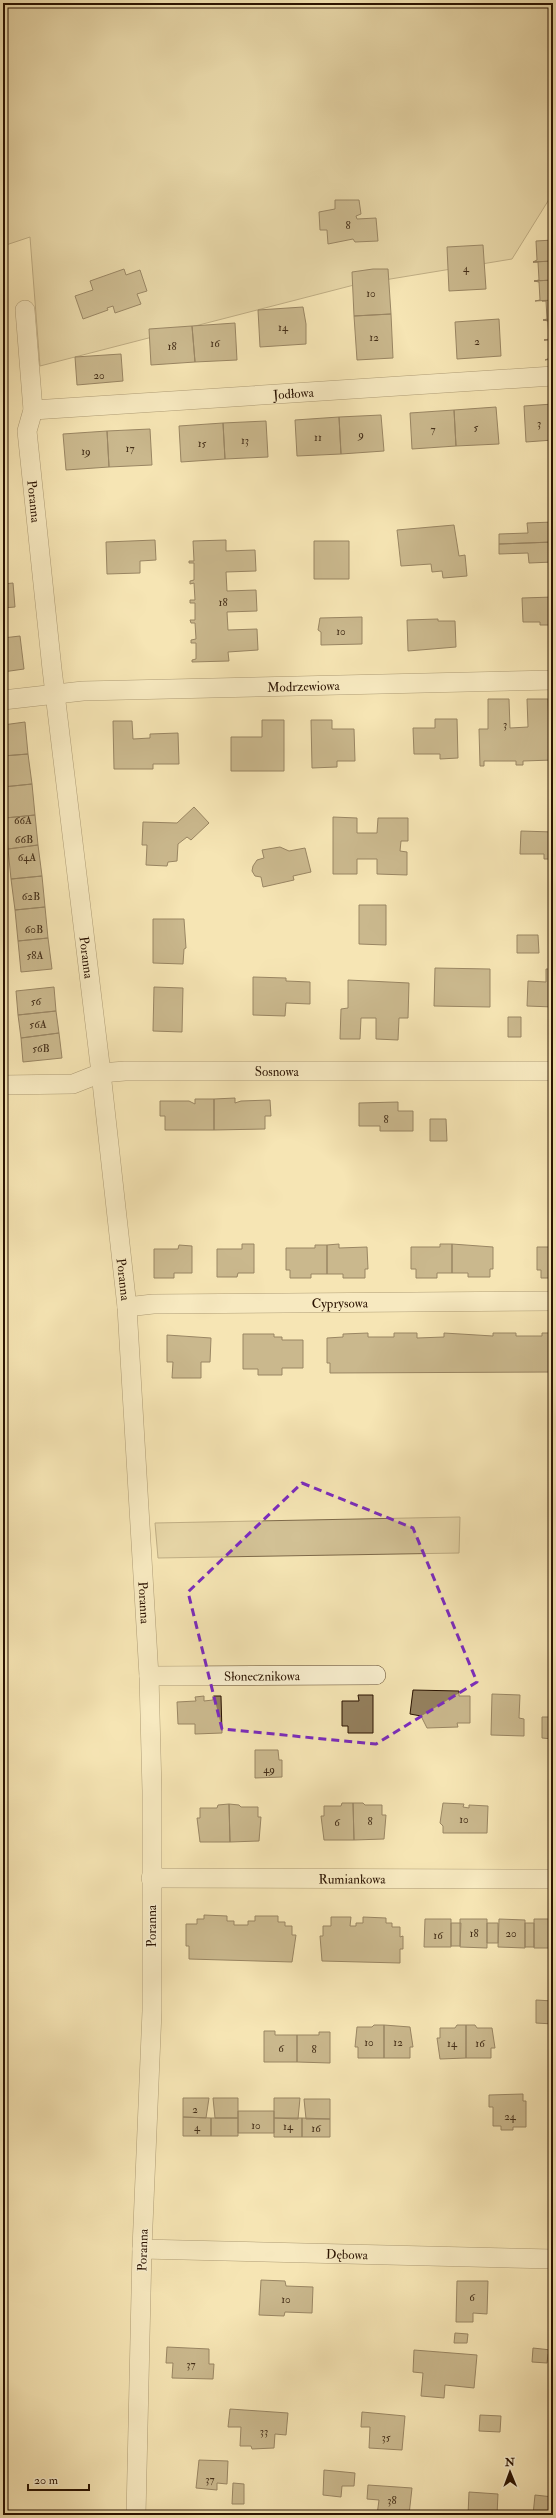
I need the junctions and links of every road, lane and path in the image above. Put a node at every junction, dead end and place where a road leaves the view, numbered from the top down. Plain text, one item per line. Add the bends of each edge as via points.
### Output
1 (25, 310) dead end
2 (553, 376) edge
3 (33, 410) junction
4 (553, 680) edge
5 (55, 694) junction
6 (3, 700) edge
7 (553, 1071) edge
8 (101, 1073) junction
9 (3, 1085) edge
10 (553, 1301) edge
11 (127, 1307) junction
12 (376, 1675) dead end
13 (149, 1676) junction
14 (151, 1878) junction
15 (553, 1878) edge
16 (142, 2249) junction
17 (553, 2259) edge
18 (136, 2515) edge

1 - 3 street, Poranna
2 - 3 street, Jodłowa
3 - 5 street, Poranna via 27,431
4 - 5 street, Modrzewiowa via 82,691
5 - 6 street
5 - 8 street, Poranna
7 - 8 street, Sosnowa
8 - 9 street, Sosnowa via 73,1084
8 - 11 street, Poranna
10 - 11 street, Cyprysowa via 153,1304
11 - 13 street, Poranna
12 - 13 street, Słonecznikowa
13 - 14 street, Poranna
14 - 15 street, Rumiankowa
14 - 16 street, Poranna via 152,2011
16 - 17 street, Dębowa
16 - 18 street, Poranna

